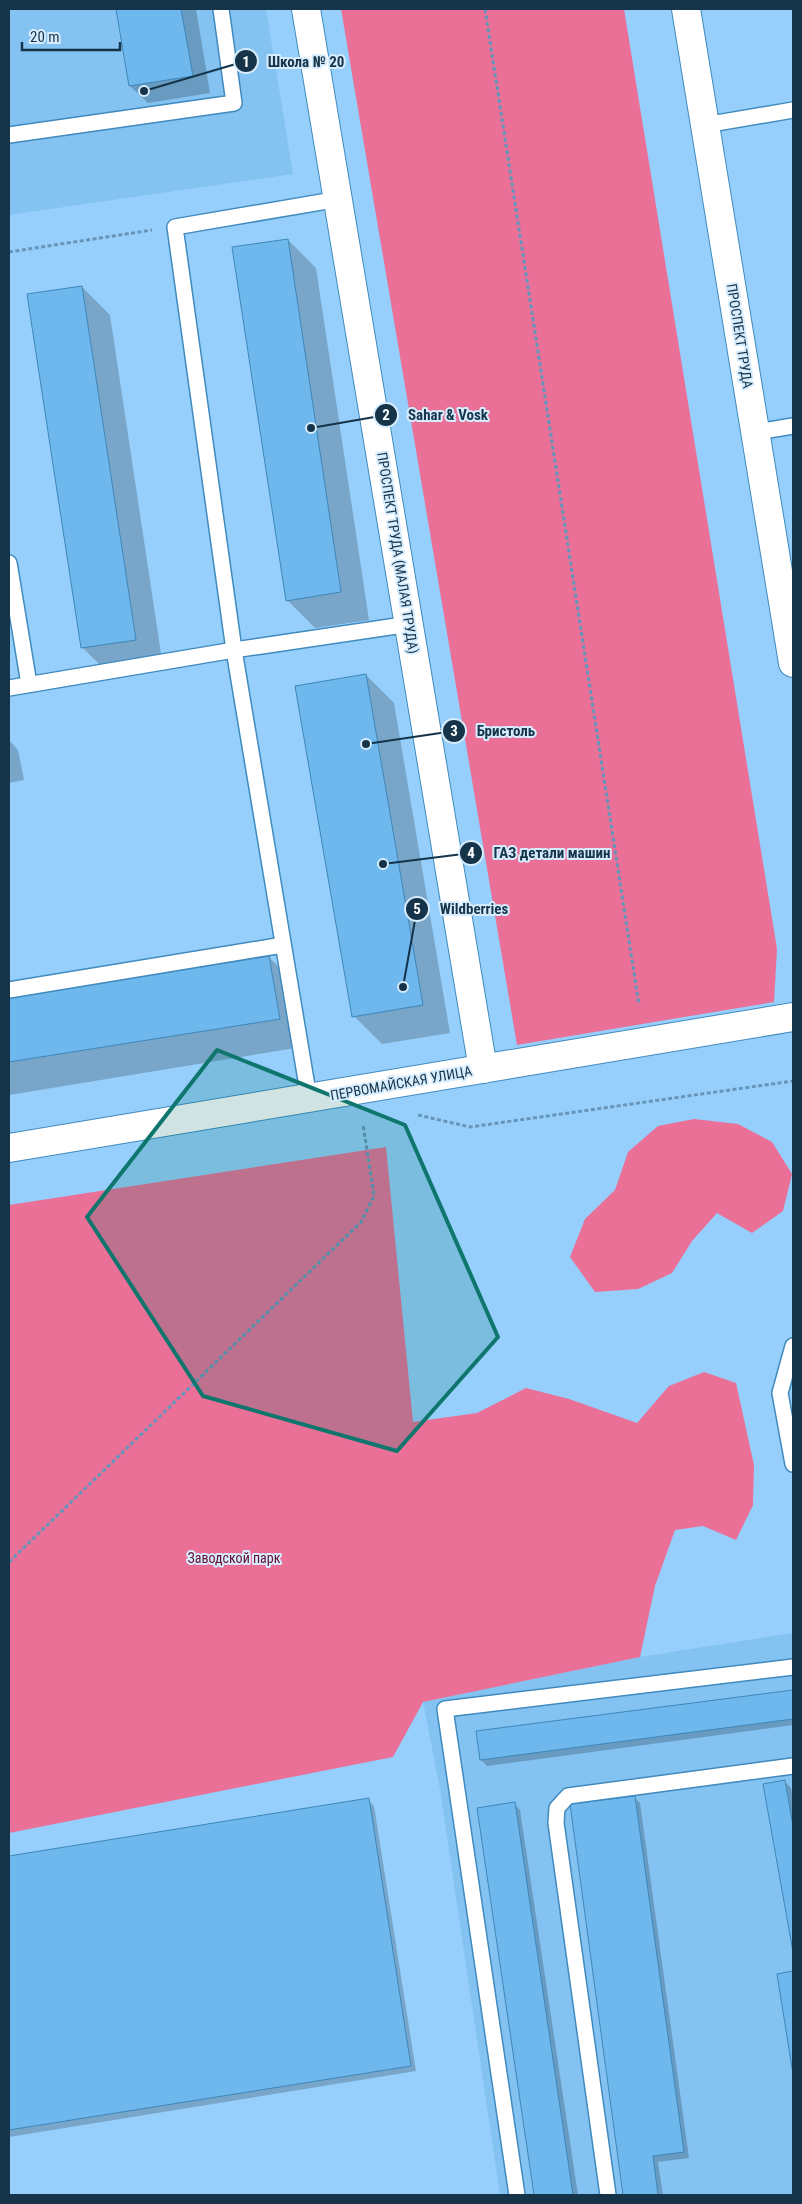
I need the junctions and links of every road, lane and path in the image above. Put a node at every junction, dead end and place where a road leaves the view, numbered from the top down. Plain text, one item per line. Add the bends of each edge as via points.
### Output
1 (221, 9) edge
2 (306, 9) edge
3 (485, 9) edge
4 (686, 9) edge
5 (793, 110) edge
6 (706, 124) junction
7 (9, 135) edge
8 (339, 200) junction
9 (175, 227) junction
10 (9, 252) edge
11 (793, 426) edge
12 (756, 432) junction
13 (9, 562) edge
14 (410, 624) junction
15 (234, 650) junction
16 (793, 663) edge
17 (29, 684) junction
18 (9, 688) edge
19 (283, 946) junction
20 (9, 990) edge
21 (639, 1005) dead end
22 (793, 1017) edge
23 (484, 1069) junction
24 (793, 1081) edge
25 (308, 1098) junction
26 (418, 1115) dead end
27 (363, 1124) dead end
28 (9, 1148) edge
29 (793, 1346) edge
30 (793, 1464) edge
31 (9, 1562) edge
32 (793, 1667) edge
33 (793, 1766) edge
34 (517, 2195) edge
35 (608, 2195) edge

1 - 7 lane via 234,103
2 - 8 street, ПРОСПЕКТ ТРУДА (МАЛАЯ ТРУДА)
3 - 21 path
4 - 6 street, ПРОСПЕКТ ТРУДА
5 - 6 lane
6 - 12 street, ПРОСПЕКТ ТРУДА
8 - 9 lane
8 - 14 street, ПРОСПЕКТ ТРУДА (МАЛАЯ ТРУДА)
9 - 10 path
9 - 15 lane
11 - 12 lane
12 - 16 street, ПРОСПЕКТ ТРУДА
13 - 17 lane
14 - 15 lane
14 - 23 street, ПРОСПЕКТ ТРУДА (МАЛАЯ ТРУДА)
15 - 17 lane
15 - 19 lane
17 - 18 lane
19 - 20 lane
19 - 25 lane
22 - 23 street, ПЕРВОМАЙСКАЯ УЛИЦА
23 - 25 street, ПЕРВОМАЙСКАЯ УЛИЦА
24 - 26 path via 470,1127
25 - 28 street, ПЕРВОМАЙСКАЯ УЛИЦА
27 - 31 path via 374,1196 361,1222
29 - 30 lane via 780,1393
32 - 34 lane via 445,1709
33 - 35 lane via 568,1796 557,1808

